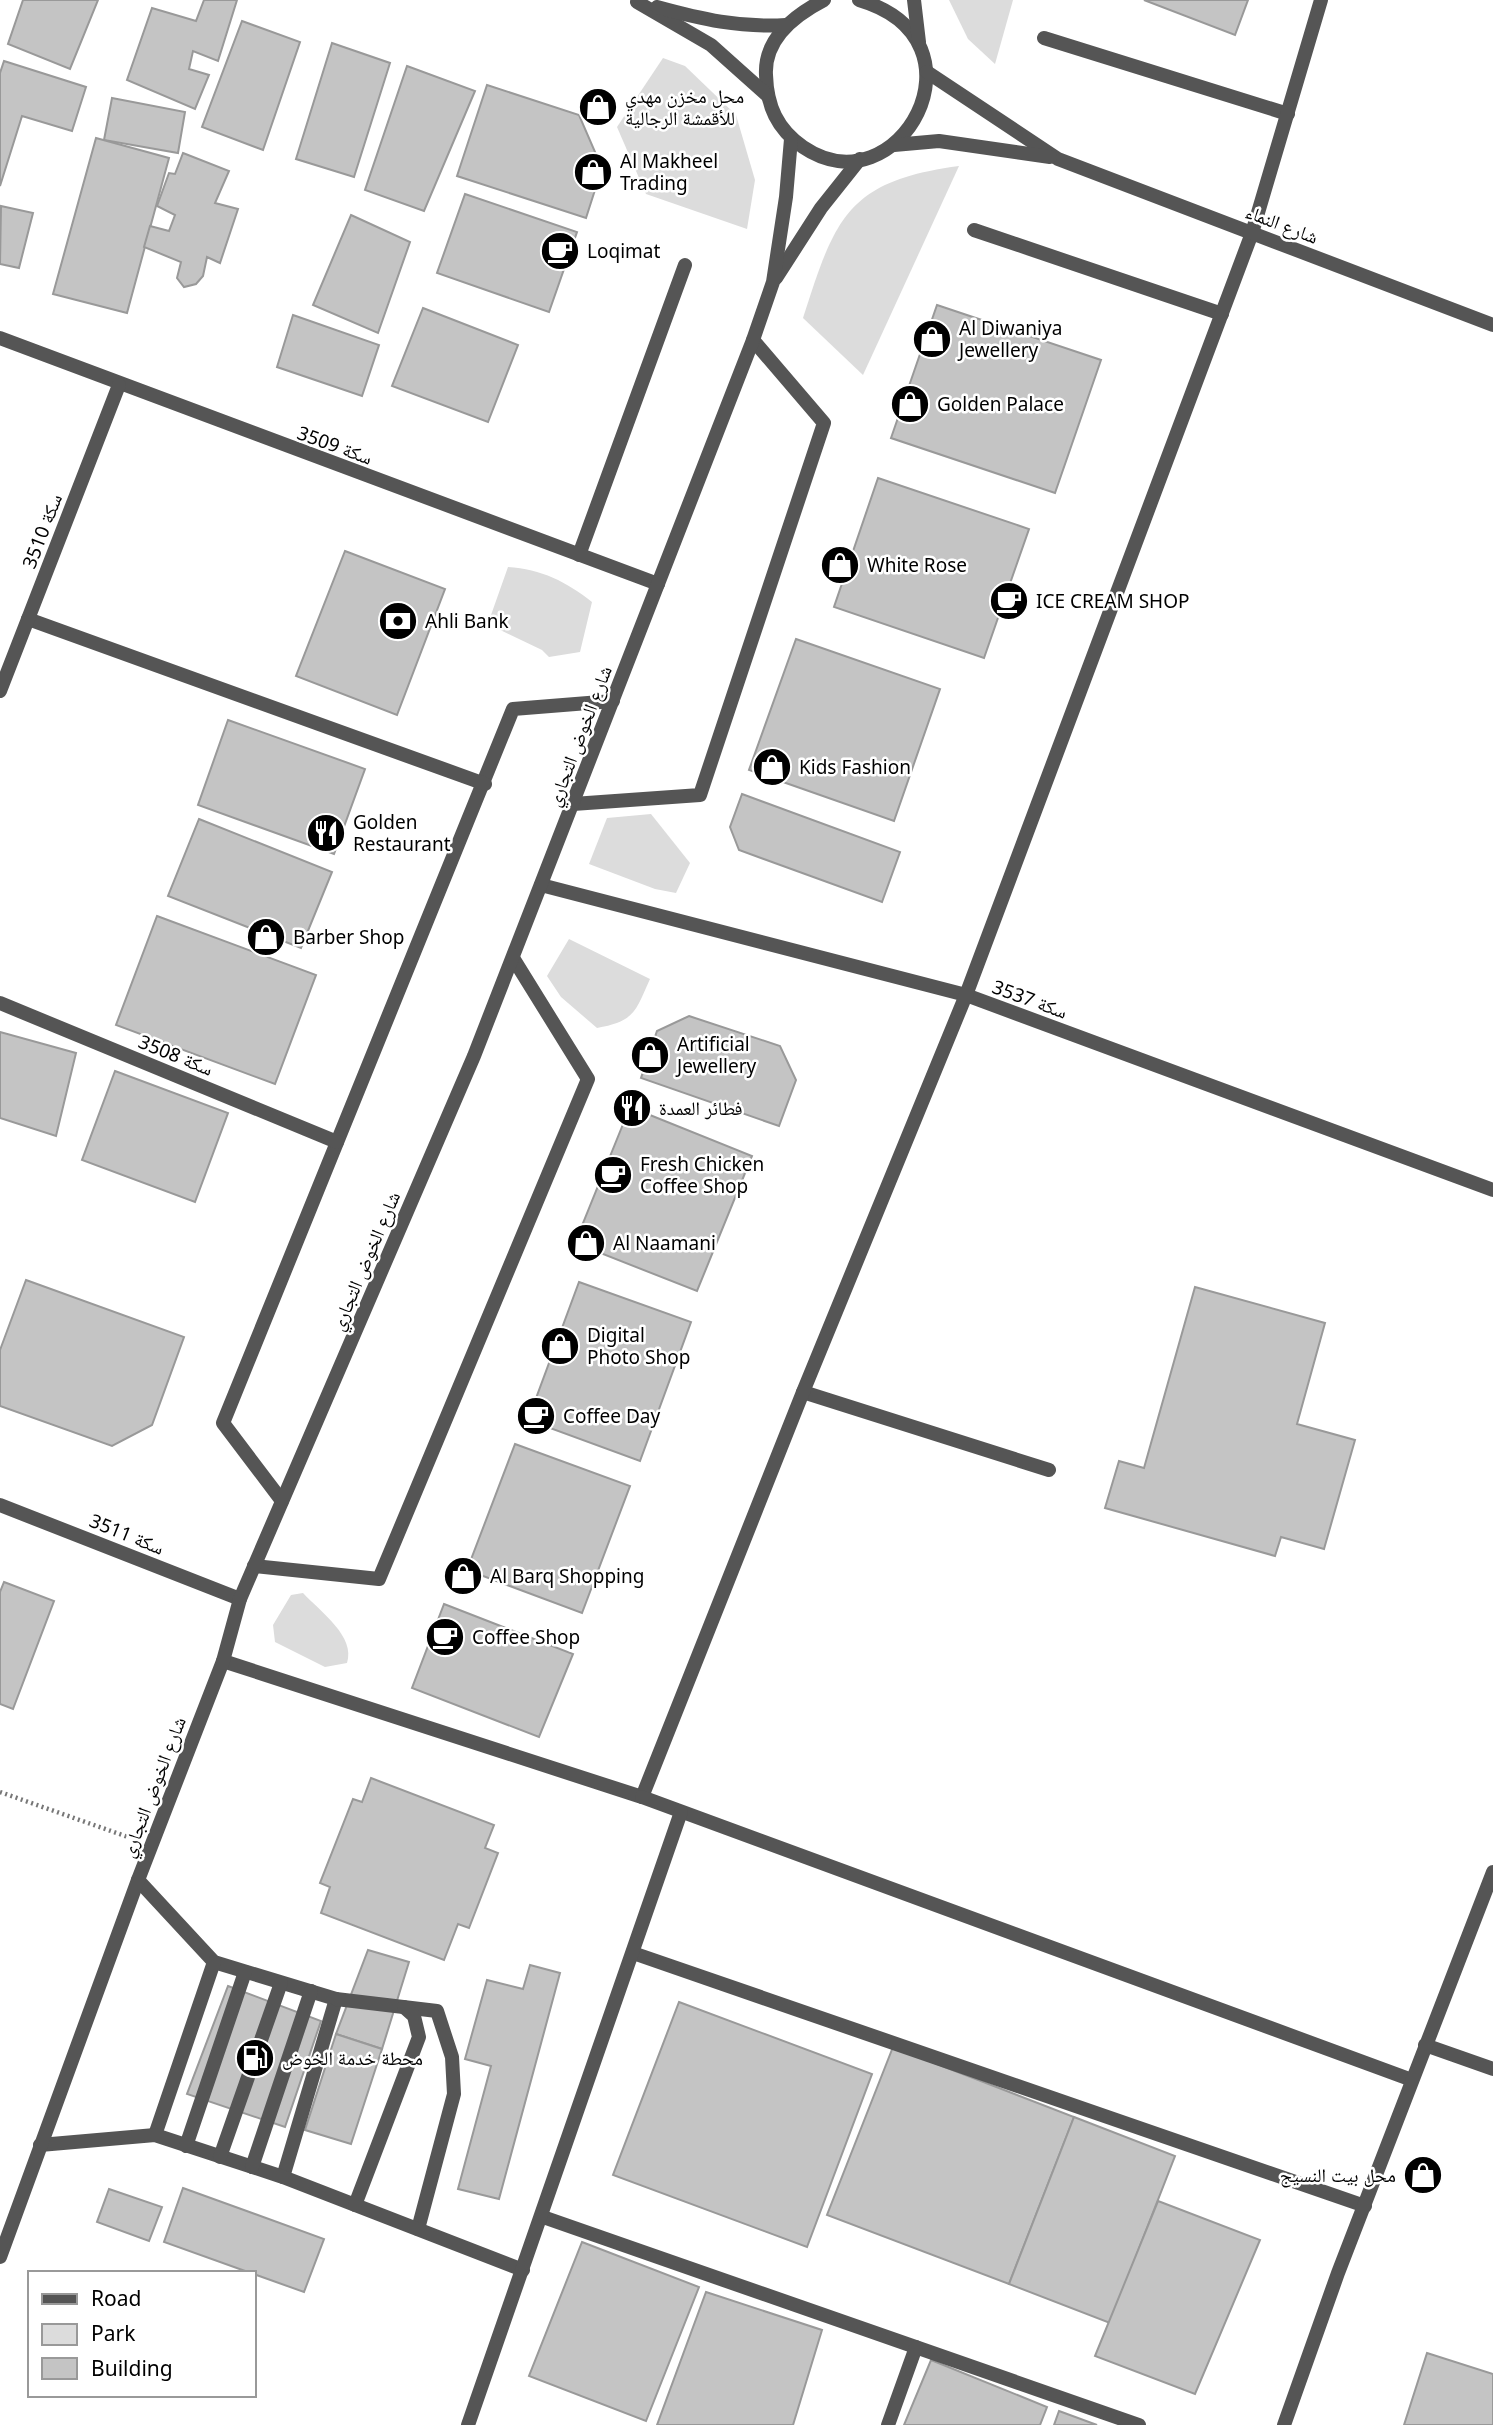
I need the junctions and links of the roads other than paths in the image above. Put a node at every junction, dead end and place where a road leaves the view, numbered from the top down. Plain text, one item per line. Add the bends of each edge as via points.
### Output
1 (824, 0) edge
2 (859, 0) edge
3 (914, 0) edge
4 (1321, 0) edge
5 (634, 1) edge
6 (786, 25) junction
7 (1044, 38) dead end
8 (919, 44) junction
9 (927, 72) junction
10 (767, 95) junction
11 (1287, 114) junction
12 (791, 139) junction
13 (894, 145) junction
14 (860, 159) junction
15 (1058, 159) junction
16 (974, 230) dead end
17 (1252, 233) junction
18 (685, 265) dead end
19 (773, 282) junction
20 (1222, 314) junction
21 (1493, 325) edge
22 (0, 338) edge
23 (753, 340) junction
24 (119, 385) junction
25 (579, 555) junction
26 (659, 584) junction
27 (28, 619) junction
28 (0, 691) edge
29 (613, 701) junction
30 (485, 784) junction
31 (573, 804) junction
32 (541, 884) junction
33 (513, 958) junction
34 (965, 995) junction
35 (0, 1003) edge
36 (337, 1142) junction
37 (1493, 1190) edge
38 (803, 1392) junction
39 (1049, 1470) dead end
40 (282, 1502) junction
41 (0, 1505) edge
42 (254, 1566) junction
43 (240, 1599) junction
44 (223, 1661) junction
45 (642, 1797) junction
46 (681, 1812) junction
47 (1493, 1872) edge
48 (138, 1880) junction
49 (633, 1953) junction
50 (214, 1962) junction
51 (245, 1972) junction
52 (281, 1983) junction
53 (311, 1992) junction
54 (336, 1999) junction
55 (404, 2007) junction
56 (1425, 2045) junction
57 (1493, 2068) edge
58 (1412, 2080) junction
59 (155, 2136) junction
60 (40, 2145) junction
61 (186, 2146) junction
62 (220, 2157) junction
63 (253, 2167) junction
64 (283, 2177) junction
65 (355, 2205) junction
66 (1365, 2206) junction
67 (542, 2217) junction
68 (418, 2229) junction
69 (0, 2257) edge
70 (523, 2270) junction
71 (916, 2347) junction
72 (468, 2425) edge
73 (888, 2425) edge
74 (1139, 2425) edge
75 (1284, 2425) edge

1 - 6 street
2 - 8 street via 882,7 904,22
3 - 8 street
4 - 11 street
5 - 6 street via 713,22
5 - 10 street via 711,45
6 - 10 street via 772,46 765,70
7 - 11 street
8 - 9 street
9 - 13 street via 921,108 913,125
9 - 15 street, شارع النماء
10 - 12 street via 775,120
11 - 17 street
12 - 14 street via 812,153 835,160
12 - 19 street, شارع الخوض التجاري
13 - 14 street
13 - 15 street, شارع النماء via 939,142
14 - 19 street, شارع الخوض التجاري via 821,208
15 - 17 street, شارع النماء
16 - 20 street
17 - 20 street
17 - 21 street, شارع النماء
18 - 25 street
19 - 23 street, شارع الخوض التجاري
20 - 34 street
22 - 24 street, سكة 3509
23 - 26 street, شارع الخوض التجاري
23 - 31 street via 824,423 699,795
24 - 25 street, سكة 3509
24 - 27 street, سكة 3510
25 - 26 street, سكة 3509
26 - 29 street, شارع الخوض التجاري
27 - 28 street, سكة 3510
27 - 30 street
29 - 30 street via 513,709
29 - 31 street, شارع الخوض التجاري
30 - 36 street
31 - 32 street, شارع الخوض التجاري
32 - 33 street, شارع الخوض التجاري
32 - 34 street, سكة 3537
33 - 40 street, شارع الخوض التجاري
33 - 42 street via 588,1079 379,1579
34 - 37 street, سكة 3537
34 - 38 street
35 - 36 street, سكة 3508
36 - 40 street via 223,1423
38 - 39 street
38 - 45 street
40 - 42 street, شارع الخوض التجاري
41 - 43 street, سكة 3511
42 - 43 street, شارع الخوض التجاري
43 - 44 street, شارع الخوض التجاري
44 - 45 street
44 - 48 street, شارع الخوض التجاري
45 - 46 street
46 - 49 street
46 - 58 street
47 - 56 street
48 - 50 street
48 - 60 street, شارع الخوض التجاري
49 - 66 street
49 - 67 street
50 - 51 street
50 - 59 street
51 - 52 street
51 - 61 street
52 - 53 street
52 - 62 street
53 - 54 street
53 - 63 street
54 - 55 street
54 - 64 street
55 - 65 street via 414,2016 419,2037
55 - 68 street via 437,2011 452,2057 454,2094
56 - 57 street
56 - 58 street
58 - 66 street
59 - 60 street
59 - 61 street
60 - 69 street, شارع الخوض التجاري
61 - 62 street
62 - 63 street
63 - 64 street
64 - 65 street
65 - 68 street
66 - 75 street
67 - 70 street
67 - 71 street
68 - 70 street
70 - 72 street
71 - 73 street
71 - 74 street

